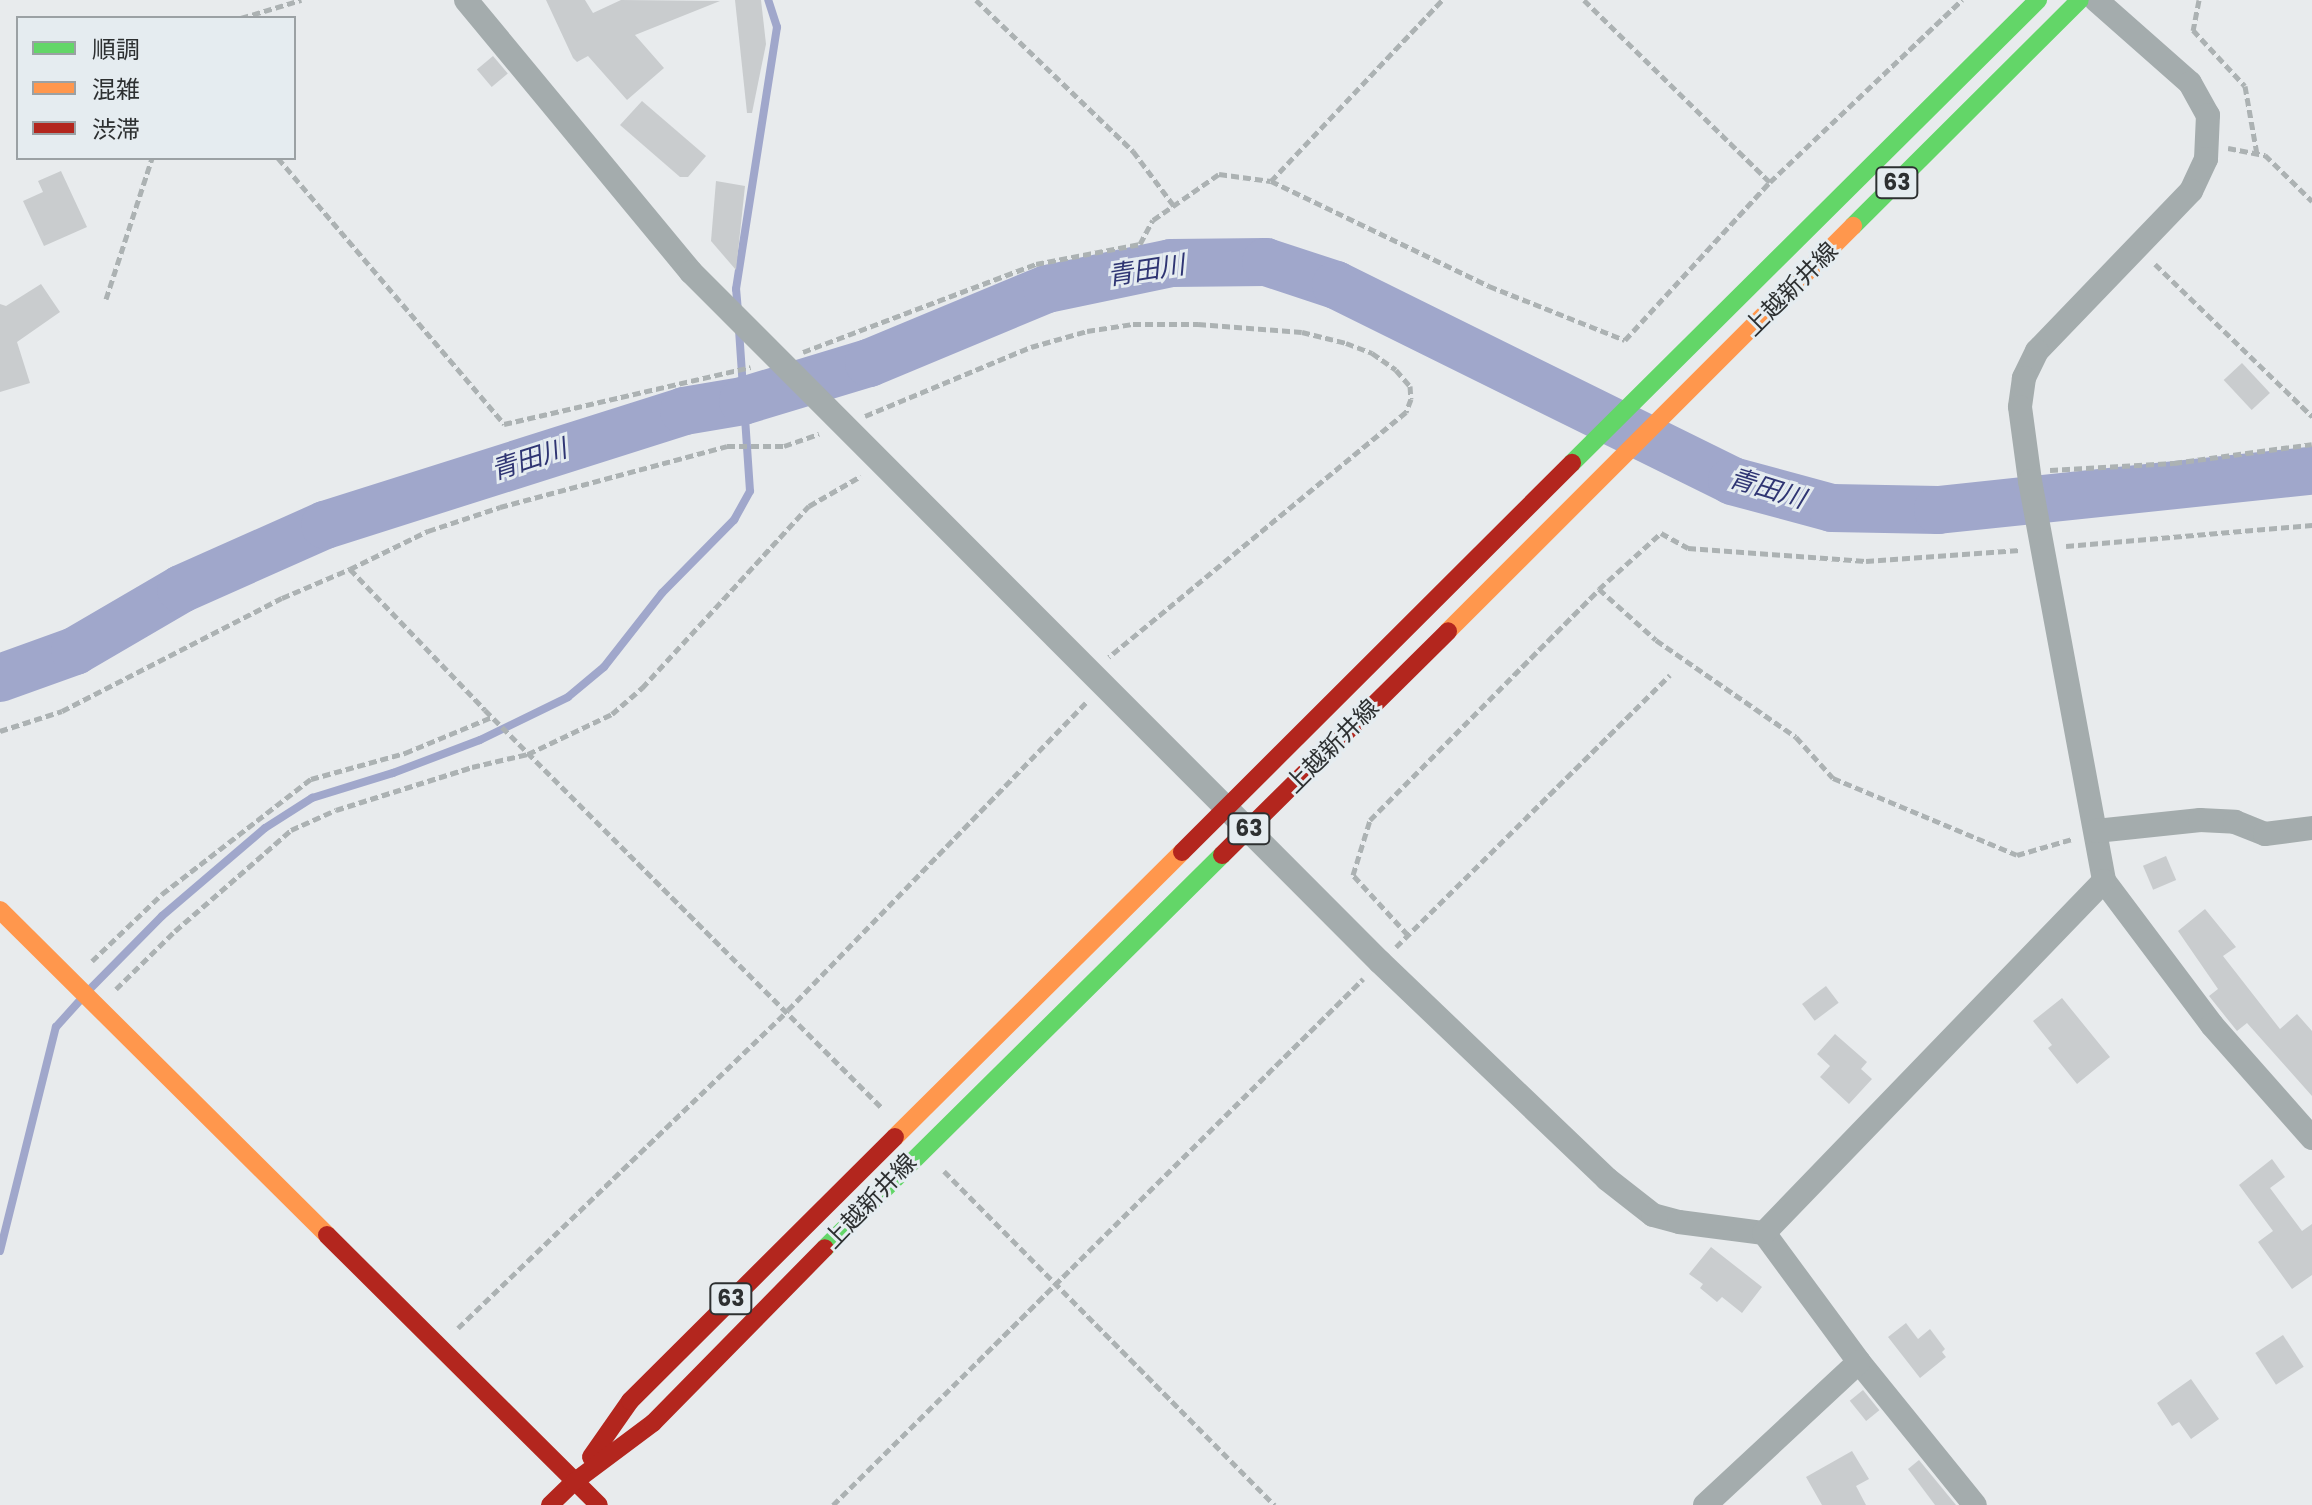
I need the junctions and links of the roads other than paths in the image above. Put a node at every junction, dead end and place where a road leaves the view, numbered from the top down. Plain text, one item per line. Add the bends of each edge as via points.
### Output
1 (466, 0) edge
2 (2038, 0) edge
3 (2080, 0) edge
4 (2096, 0) edge
5 (1227, 805) junction
6 (1250, 828) junction
7 (2312, 828) edge
8 (2096, 831) junction
9 (2104, 881) junction
10 (0, 910) edge
11 (2310, 1132) edge
12 (1764, 1233) junction
13 (1859, 1362) junction
14 (574, 1482) junction
15 (550, 1505) edge
16 (599, 1505) edge
17 (1705, 1505) edge
18 (1975, 1505) edge

1 - 5 street via 691,272
2 - 5 main road, 上越新井線 / 63
3 - 6 main road, 上越新井線 / 63
4 - 8 street via 2190,83 2208,115 2206,159 2191,191 2037,351 2024,378 2020,407 2030,476
5 - 6 street
5 - 14 main road, 上越新井線 / 63 via 630,1401
6 - 12 street via 1380,962 1607,1179 1653,1215
6 - 14 main road, 上越新井線 / 63 via 922,1149 653,1423
7 - 8 street via 2265,834 2235,822 2200,820
8 - 9 street
9 - 11 street via 2212,1025
9 - 12 street
10 - 14 main road
12 - 13 street
13 - 17 street
13 - 18 street
14 - 15 main road, 上越新井線 / 63
14 - 16 main road

